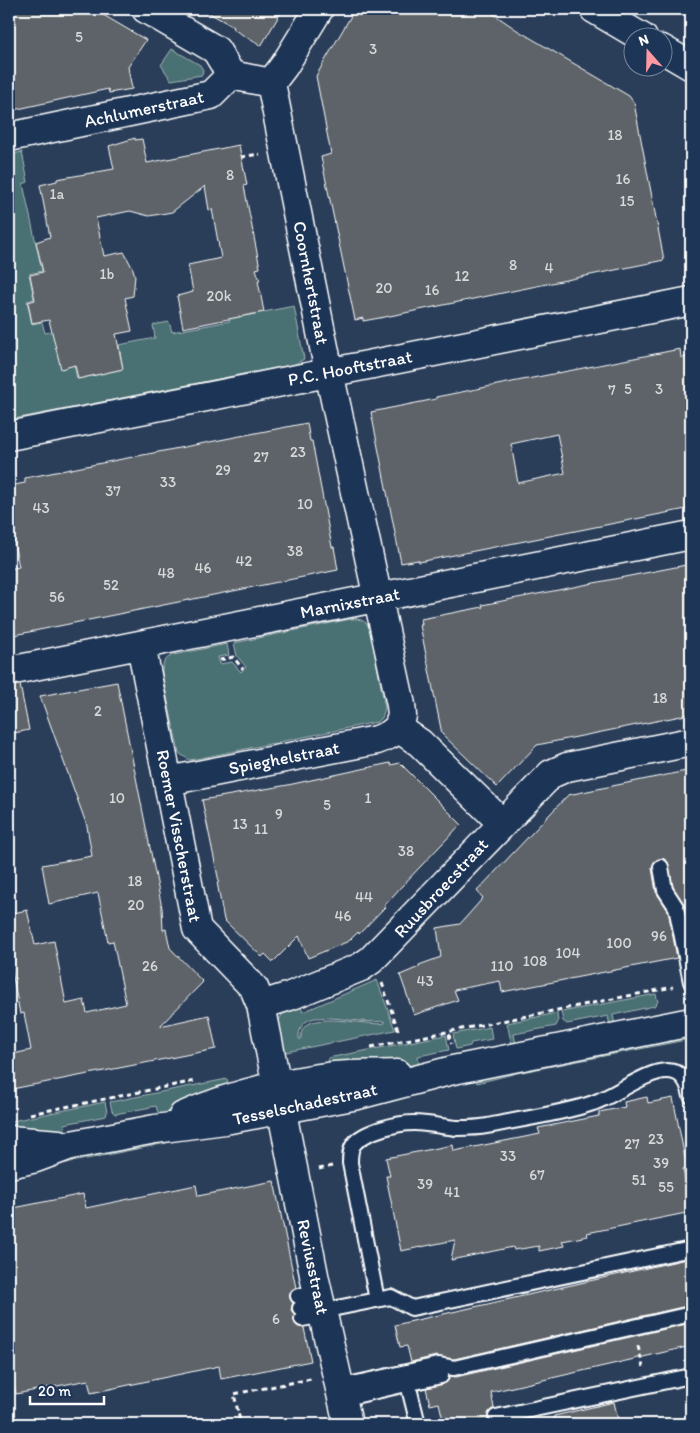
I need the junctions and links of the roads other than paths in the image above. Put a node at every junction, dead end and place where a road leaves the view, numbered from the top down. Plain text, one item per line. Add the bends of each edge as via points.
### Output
1 (146, 9) edge
2 (319, 9) edge
3 (594, 9) edge
4 (626, 28) edge
5 (672, 55) edge
6 (691, 66) edge
7 (231, 75) junction
8 (271, 84) junction
9 (9, 137) edge
10 (691, 301) edge
11 (329, 372) junction
12 (9, 436) edge
13 (691, 535) edge
14 (378, 598) junction
15 (141, 645) junction
16 (9, 671) edge
17 (398, 728) junction
18 (691, 742) edge
19 (168, 781) junction
20 (502, 823) junction
21 (661, 866) dead end
22 (691, 982) edge
23 (261, 1005) junction
24 (691, 1022) edge
25 (691, 1096) edge
26 (279, 1098) junction
27 (9, 1140) edge
28 (71, 1145) junction
29 (9, 1164) edge
30 (691, 1249) edge
31 (377, 1300) junction
32 (312, 1306) junction
33 (691, 1314) edge
34 (441, 1376) dead end
35 (691, 1376) edge
36 (408, 1384) junction
37 (341, 1396) edge
38 (496, 1417) dead end
39 (418, 1424) edge

1 - 7 street via 216,50
2 - 8 street
3 - 4 street
5 - 6 street
7 - 8 street
7 - 9 street, Achlumerstraat via 211,96
8 - 11 street, Coornhertstraat
10 - 11 street, P.C. Hooftstraat
11 - 12 street, P.C. Hooftstraat
11 - 14 street, Coornhertstraat
13 - 14 street, Marnixstraat
14 - 15 street, Marnixstraat
14 - 17 street, Coornhertstraat via 401,705
15 - 16 street, Marnixstraat
15 - 19 street, Roemer Visscherstraat
17 - 19 street, Spieghelstraat via 377,740
17 - 20 street via 420,743
18 - 20 street, Ruusbroecstraat via 558,769
19 - 23 street, Roemer Visscherstraat via 197,929 254,988
20 - 23 street, Ruusbroecstraat via 371,960 361,967
21 - 22 lane via 665,890 676,907
23 - 26 street
24 - 26 street, Tesselschadestraat via 453,1070 334,1076
25 - 31 lane via 684,1078 667,1071 646,1077 585,1106 472,1128 414,1123 400,1125 372,1132 360,1139 353,1145 350,1163
26 - 28 street, Tesselschadestraat via 237,1095 155,1129
26 - 32 street, Reviusstraat
27 - 28 street, Tesselschadestraat
28 - 29 street, Tesselschadestraat
30 - 31 lane via 412,1308 390,1297
31 - 32 lane
32 - 37 street, Reviusstraat
33 - 37 lane via 454,1368 438,1365
34 - 36 lane
35 - 38 lane
36 - 37 lane
36 - 39 lane

